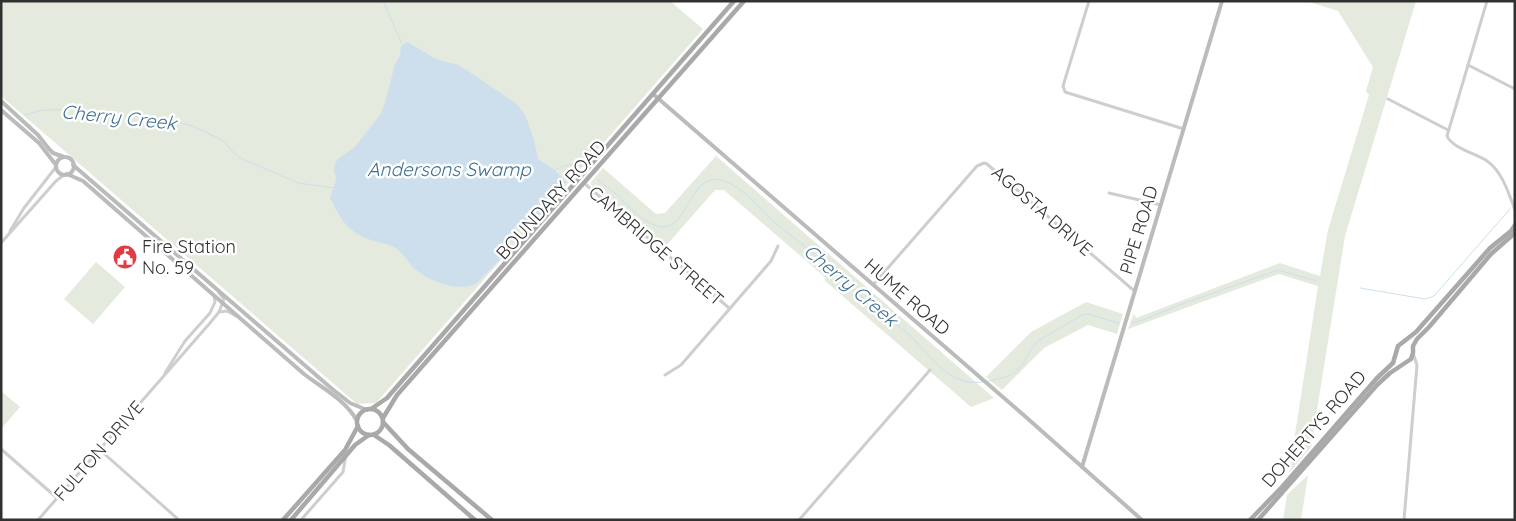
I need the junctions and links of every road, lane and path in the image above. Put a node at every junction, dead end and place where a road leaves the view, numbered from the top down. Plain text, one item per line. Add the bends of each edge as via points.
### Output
1 (734, 1) edge
2 (744, 1) edge
3 (1089, 1) edge
4 (1222, 1) edge
5 (1487, 1) edge
6 (1468, 65) junction
7 (1515, 90) edge
8 (653, 94) junction
9 (658, 98) junction
10 (1388, 99) dead end
11 (1, 101) edge
12 (1, 110) edge
13 (1184, 128) junction
14 (1448, 130) junction
15 (64, 157) junction
16 (74, 165) junction
17 (56, 166) junction
18 (66, 174) junction
19 (579, 179) junction
20 (584, 183) junction
21 (1109, 193) dead end
22 (1513, 202) edge
23 (1161, 205) junction
24 (1515, 210) edge
25 (1515, 225) edge
26 (1515, 232) edge
27 (6, 238) junction
28 (1, 243) edge
29 (778, 246) dead end
30 (211, 284) junction
31 (873, 286) junction
32 (1135, 290) junction
33 (214, 294) junction
34 (224, 302) junction
35 (729, 308) junction
36 (219, 312) junction
37 (241, 318) junction
38 (185, 341) junction
39 (1402, 343) junction
40 (191, 345) junction
41 (1413, 351) junction
42 (1396, 356) junction
43 (1407, 361) junction
44 (930, 370) dead end
45 (1416, 372) junction
46 (665, 375) dead end
47 (159, 381) junction
48 (369, 410) junction
49 (383, 420) junction
50 (358, 424) junction
51 (372, 435) junction
52 (1, 449) edge
53 (100, 450) junction
54 (346, 455) junction
55 (1082, 467) junction
56 (58, 498) junction
57 (38, 520) edge
58 (178, 520) edge
59 (284, 520) edge
60 (291, 520) edge
61 (301, 520) edge
62 (476, 520) edge
63 (492, 520) edge
64 (799, 520) edge
65 (1142, 520) edge
66 (1250, 520) edge
67 (1258, 520) edge
68 (1404, 520) edge

1 - 8 main road, BOUNDARY ROAD
2 - 9 main road, BOUNDARY ROAD
3 - 13 street via 1063,86 1065,92
4 - 13 street, PIPE ROAD
5 - 6 street
6 - 7 street
6 - 14 street
8 - 9 street, HUME ROAD
8 - 19 main road, BOUNDARY ROAD
9 - 20 main road, BOUNDARY ROAD
9 - 31 street, HUME ROAD
10 - 14 street
11 - 15 street via 38,134 49,149
12 - 17 street via 39,143
13 - 23 street, PIPE ROAD
14 - 22 street via 1449,141 1488,161 1498,172
15 - 16 street via 72,160
15 - 17 street
16 - 18 street
16 - 30 street
17 - 18 street via 58,172
17 - 27 street
18 - 27 street via 56,181
18 - 33 street via 83,181
19 - 20 main road
19 - 48 main road, BOUNDARY ROAD via 387,398
20 - 35 street, CAMBRIDGE STREET
20 - 49 main road, BOUNDARY ROAD via 397,395
21 - 23 street
22 - 24 street
23 - 32 street, PIPE ROAD
25 - 39 main road via 1490,248 1416,332
26 - 41 main road via 1491,254 1417,340
27 - 28 street
29 - 35 street via 771,261
30 - 34 street
30 - 48 street via 331,388 350,403
31 - 32 street, AGOSTA DRIVE via 984,163
31 - 55 street, HUME ROAD
32 - 55 street, PIPE ROAD
33 - 34 street
33 - 38 street, FULTON DRIVE via 215,302 210,313
34 - 36 street, FULTON DRIVE
34 - 37 street
35 - 46 street via 681,365
36 - 37 street via 227,311
36 - 40 street, FULTON DRIVE
37 - 50 street via 308,377 342,402
38 - 40 street
38 - 47 street, FULTON DRIVE
39 - 41 main road via 1410,345
39 - 42 main road via 1396,348
40 - 47 street, FULTON DRIVE
41 - 43 main road
41 - 45 street
42 - 43 main road
42 - 66 main road, DOHERTYS ROAD
43 - 45 street
43 - 67 main road, DOHERTYS ROAD via 1372,391
44 - 64 street
45 - 68 street
47 - 53 street, FULTON DRIVE
48 - 49 main road via 380,413
48 - 50 main road via 361,413
49 - 51 main road via 380,431
49 - 63 main road via 408,449
50 - 51 main road via 362,432
50 - 59 main road via 345,450
51 - 54 main road via 360,440
51 - 62 main road via 390,445
52 - 56 street
53 - 56 street, FULTON DRIVE
53 - 58 street
54 - 60 main road
54 - 61 street via 343,472
55 - 65 street, HUME ROAD
56 - 57 street, FULTON DRIVE

